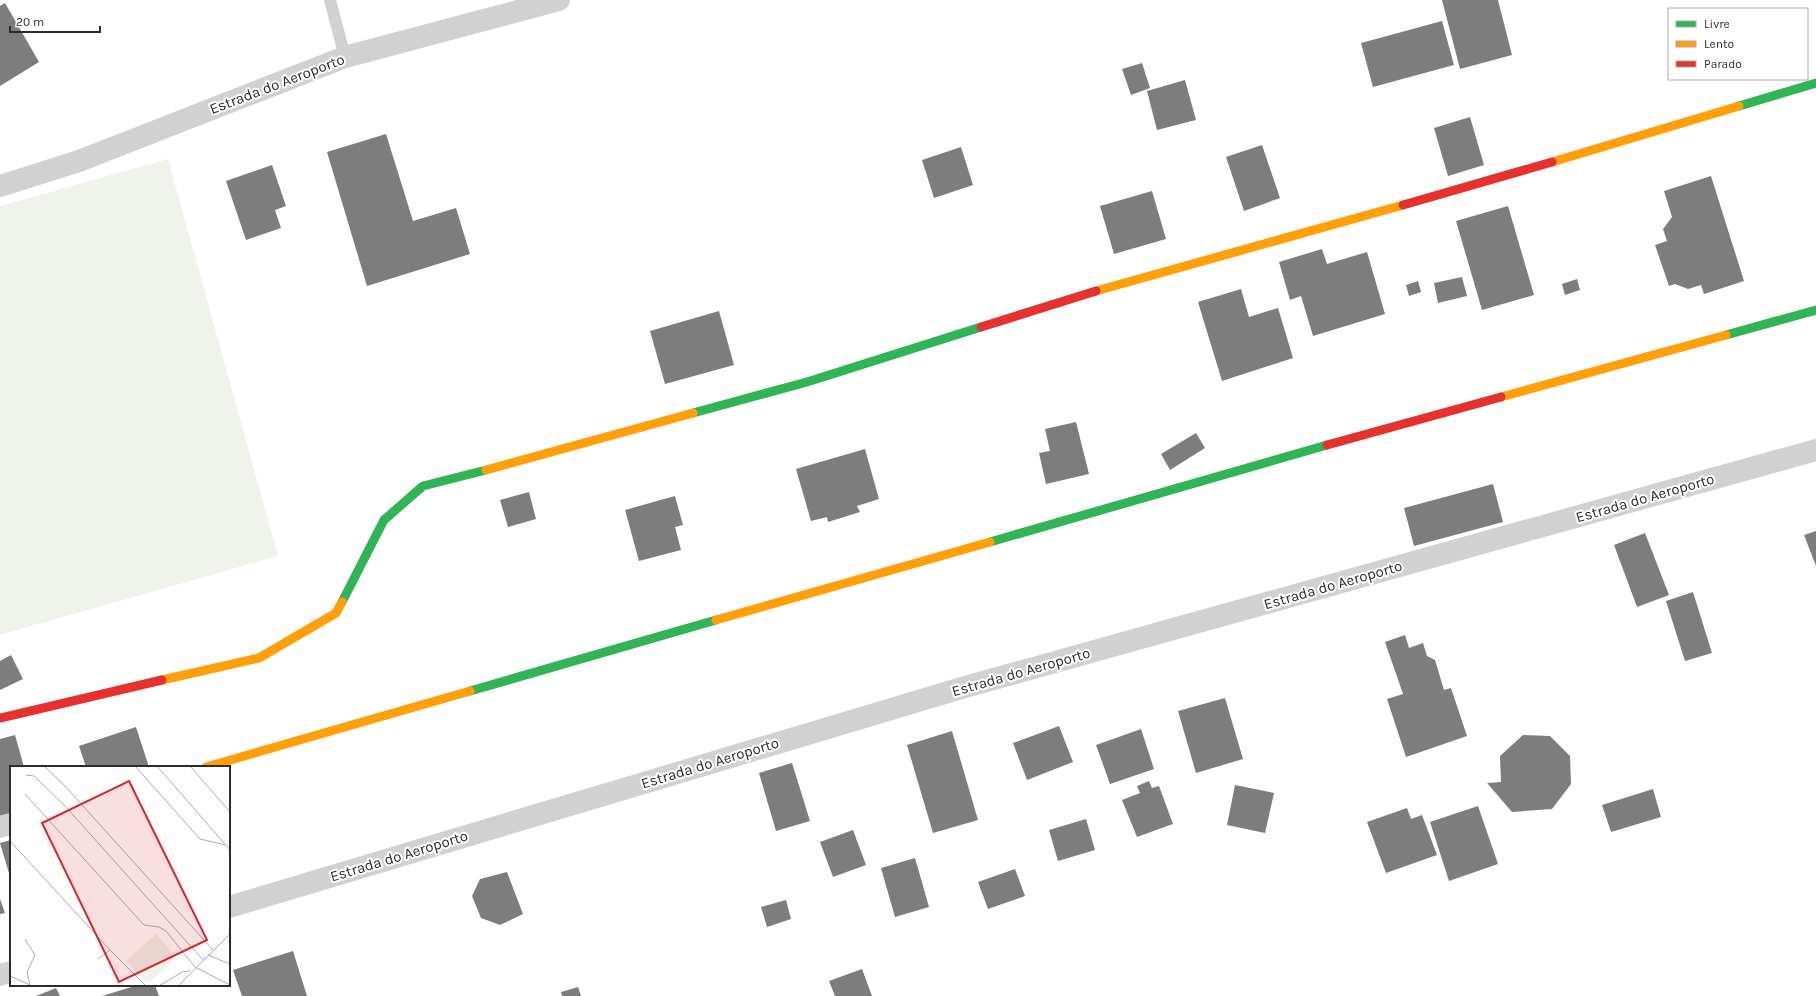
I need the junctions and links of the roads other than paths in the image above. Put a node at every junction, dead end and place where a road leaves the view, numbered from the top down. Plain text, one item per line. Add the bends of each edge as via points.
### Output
1 (330, 0) edge
2 (559, 0) edge
3 (345, 57) junction
4 (1816, 83) edge
5 (0, 186) edge
6 (1816, 310) edge
7 (1816, 450) edge
8 (0, 718) edge
9 (209, 766) edge
10 (10, 824) edge
11 (0, 827) edge
12 (230, 907) edge
13 (10, 972) edge
14 (0, 975) edge

1 - 3 lane
2 - 3 street, Estrada do Aeroporto
3 - 5 street, Estrada do Aeroporto via 79,161
4 - 8 street via 1475,185 1134,279 807,382 423,486 384,520 336,613 259,658
6 - 9 street via 1256,465
7 - 12 street, Estrada do Aeroporto via 965,687
10 - 11 street
13 - 14 street

